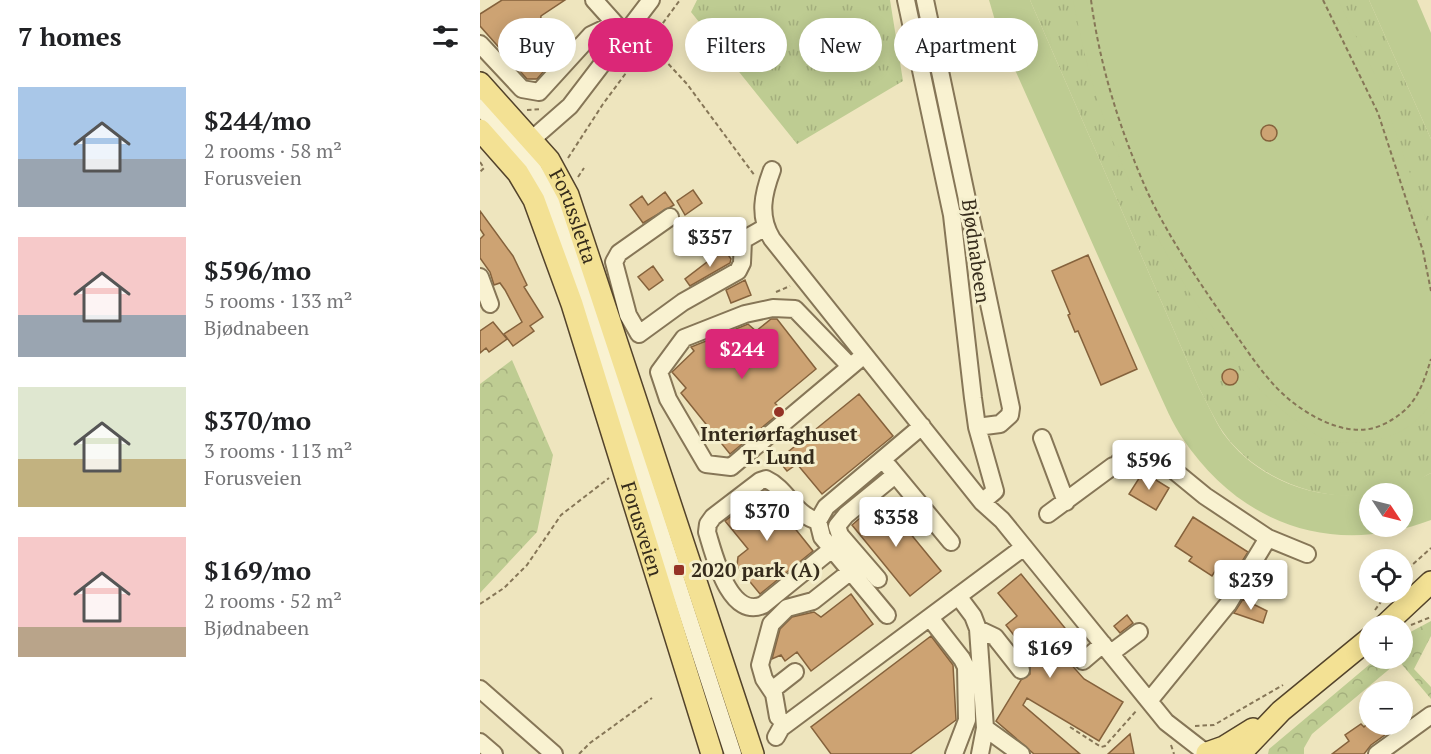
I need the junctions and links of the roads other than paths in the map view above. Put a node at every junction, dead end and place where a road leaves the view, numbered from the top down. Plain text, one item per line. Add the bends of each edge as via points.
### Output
1 (594, 0) edge
2 (651, 0) edge
3 (906, 0) edge
4 (925, 0) edge
5 (610, 18) edge
6 (632, 18) edge
7 (588, 38) edge
8 (480, 44) edge
9 (592, 72) edge
10 (480, 83) edge
11 (480, 107) edge
12 (480, 130) edge
13 (520, 149) junction
14 (772, 170) dead end
15 (670, 217) dead end
16 (766, 227) junction
17 (480, 277) edge
18 (490, 304) dead end
19 (572, 304) joint
20 (856, 361) junction
21 (627, 373) joint
22 (922, 426) junction
23 (977, 427) junction
24 (1042, 438) dead end
25 (882, 459) junction
26 (895, 475) junction
27 (982, 502) junction
28 (1066, 502) junction
29 (1048, 514) dead end
30 (818, 522) junction
31 (1268, 538) junction
32 (951, 542) dead end
33 (1024, 547) junction
34 (832, 549) junction
35 (1307, 554) dead end
36 (851, 572) junction
37 (878, 579) dead end
38 (1431, 582) edge
39 (958, 596) junction
40 (887, 615) dead end
41 (1396, 615) edge
42 (930, 618) junction
43 (978, 628) junction
44 (1139, 632) dead end
45 (1359, 647) edge
46 (1107, 649) junction
47 (1083, 661) dead end
48 (1021, 670) dead end
49 (795, 672) dead end
50 (480, 689) edge
51 (772, 690) junction
52 (1149, 701) junction
53 (1281, 711) junction
54 (1431, 715) edge
55 (778, 717) dead end
56 (1166, 722) junction
57 (985, 728) junction
58 (776, 737) dead end
59 (480, 742) edge
60 (494, 754) edge
61 (554, 754) edge
62 (712, 754) edge
63 (733, 754) edge
64 (753, 754) edge
65 (954, 754) edge
66 (980, 754) edge
67 (1021, 754) edge
68 (1182, 754) edge
69 (1206, 754) edge
70 (1240, 754) edge
71 (1377, 754) edge

1 - 5 street
2 - 6 street
3 - 23 street, Bjødnabeen via 952,215
4 - 23 street via 1011,408 1011,415 1000,424
7 - 8 street via 539,92 522,89
9 - 13 street via 570,106
10 - 13 main road, Forussletta
11 - 13 street
12 - 13 main road, Forussletta
13 - 19 main road, Forussletta
13 - 21 main road, Forussletta via 555,169 568,195
13 - 63 street via 546,188 568,241
14 - 16 street via 763,198
15 - 16 street via 619,253 614,262 628,315 639,334 682,302 738,271 743,240
16 - 20 street
17 - 18 street
19 - 62 main road, Forusveien
20 - 20 street via 731,467 706,464 668,399 659,372 684,338 745,314 773,308 795,309
20 - 22 street
21 - 64 main road, Forusveien
22 - 25 street
22 - 27 street
23 - 27 street, Bjødnabeen via 995,491
24 - 28 street
25 - 26 street
25 - 30 street via 826,507
26 - 32 street
26 - 37 street via 837,526 840,535
27 - 33 street
28 - 29 street
28 - 31 street via 1116,464 1149,450 1205,496
30 - 34 street via 822,537
30 - 34 street via 802,514 773,482 760,481 713,517 707,532 724,584 752,608 763,606
31 - 35 street
31 - 52 street via 1228,604
33 - 39 street
33 - 46 street
34 - 36 street
36 - 40 street
36 - 51 street via 813,601 787,608 771,624 760,665
38 - 41 main road
39 - 42 street
39 - 43 street
42 - 58 street via 781,728
42 - 65 street via 966,667 967,720
43 - 48 street via 995,637
43 - 57 street
44 - 46 street
45 - 53 main road
46 - 47 street
46 - 52 street
49 - 51 street
50 - 61 street
51 - 55 street
52 - 56 street
53 - 69 main road
53 - 70 main road
54 - 71 street
56 - 68 street
56 - 69 street
57 - 66 street
57 - 67 street
59 - 60 street

